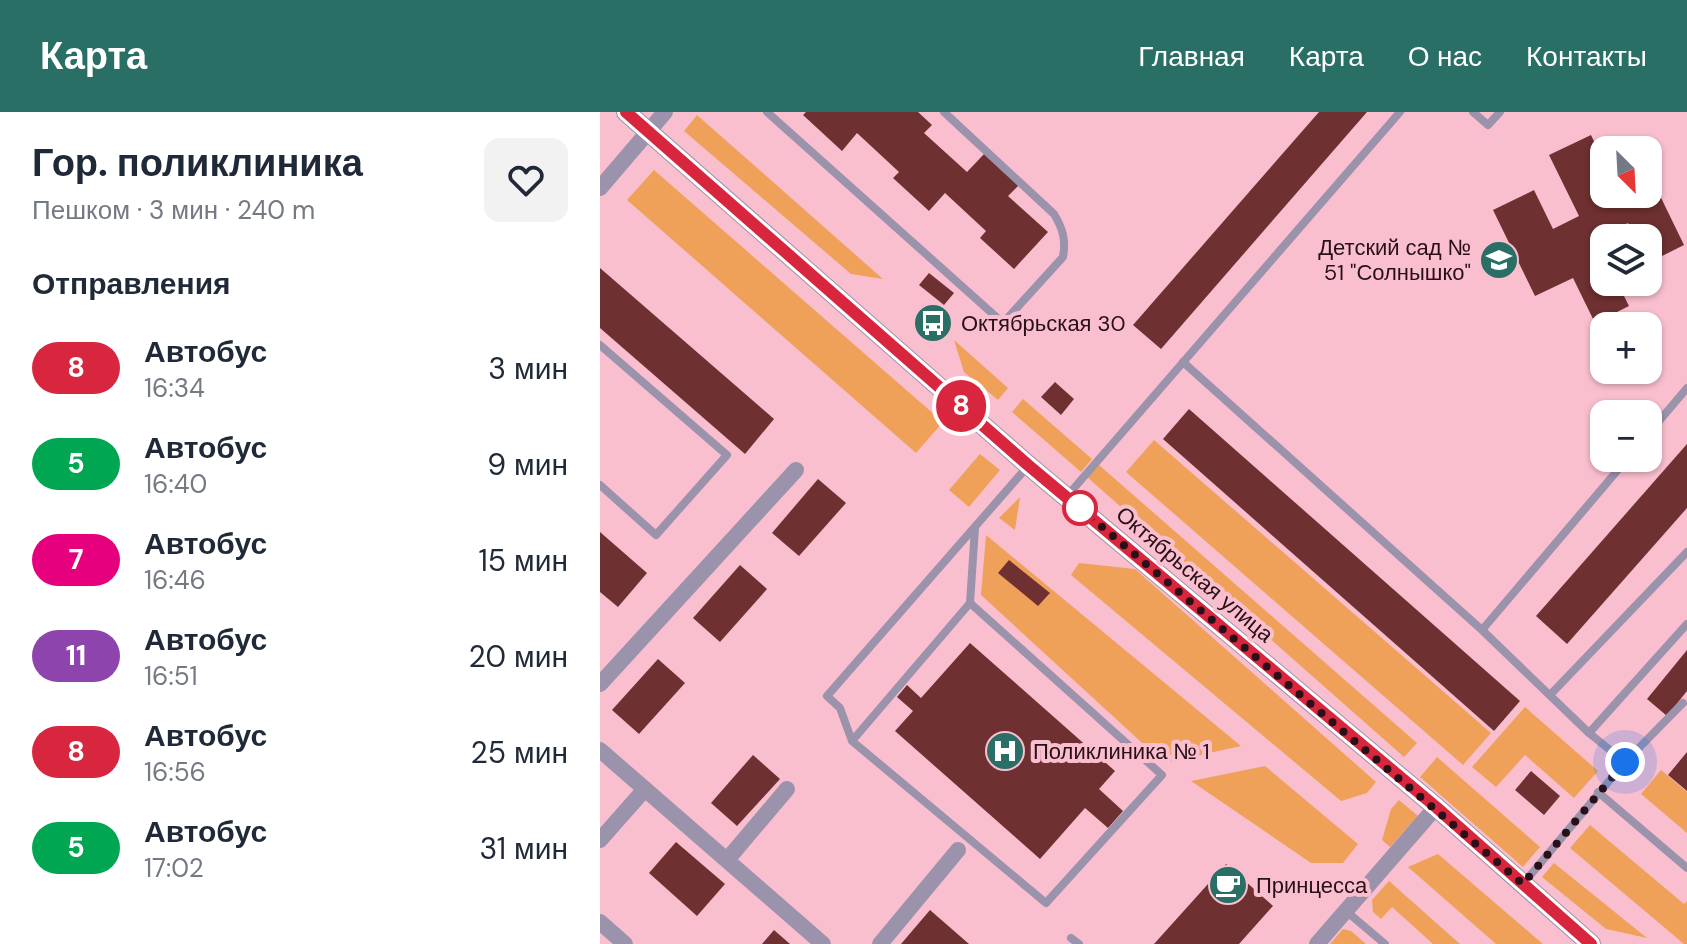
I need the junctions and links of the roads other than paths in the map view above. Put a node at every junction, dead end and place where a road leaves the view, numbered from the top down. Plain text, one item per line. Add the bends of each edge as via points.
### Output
1 (626, 112) edge
2 (665, 112) edge
3 (767, 112) edge
4 (944, 112) edge
5 (1400, 112) edge
6 (1473, 112) edge
7 (1500, 112) edge
8 (649, 132) junction
9 (600, 188) edge
10 (600, 345) edge
11 (1183, 362) junction
12 (1687, 388) edge
13 (1662, 417) edge
14 (1028, 465) junction
15 (796, 470) dead end
16 (1616, 472) edge
17 (600, 485) edge
18 (1066, 497) junction
19 (975, 527) junction
20 (1687, 552) edge
21 (970, 603) junction
22 (1687, 624) edge
23 (1482, 630) junction
24 (600, 684) edge
25 (1550, 695) junction
26 (1683, 703) dead end
27 (1589, 733) junction
28 (852, 741) junction
29 (600, 750) edge
30 (1625, 762) junction
31 (645, 789) junction
32 (787, 789) dead end
33 (1598, 792) junction
34 (1436, 807) junction
35 (600, 840) edge
36 (958, 850) dead end
37 (727, 860) junction
38 (1687, 868) edge
39 (1523, 884) junction
40 (1345, 911) junction
41 (600, 922) edge
42 (625, 944) edge
43 (823, 944) edge
44 (880, 944) edge
45 (1317, 944) edge
46 (1385, 944) edge
47 (1591, 944) edge

1 - 8 street, Октябрьская улица
2 - 8 street
3 - 4 lane via 1003,323 1063,257 1066,242 1054,214
5 - 11 lane
6 - 7 lane via 1488,125
8 - 9 street
8 - 14 street, Октябрьская улица
10 - 17 lane via 727,455 656,535
11 - 18 lane
11 - 23 lane
12 - 13 lane
14 - 18 street, Октябрьская улица
14 - 19 lane
15 - 24 street
16 - 23 lane
18 - 34 street, Октябрьская улица
19 - 21 lane
19 - 28 lane via 827,696 840,708
20 - 25 lane
21 - 28 lane
21 - 28 lane via 1162,775 1046,903
22 - 27 lane
23 - 25 lane
25 - 27 lane
26 - 30 lane
27 - 30 lane
29 - 31 street
30 - 33 lane
31 - 35 street
31 - 37 street
32 - 37 street
33 - 38 lane
33 - 39 lane
34 - 39 street, Октябрьская улица
34 - 40 street
36 - 44 street
37 - 43 street
39 - 47 street, Октябрьская улица
40 - 45 street
40 - 46 lane
41 - 42 street

